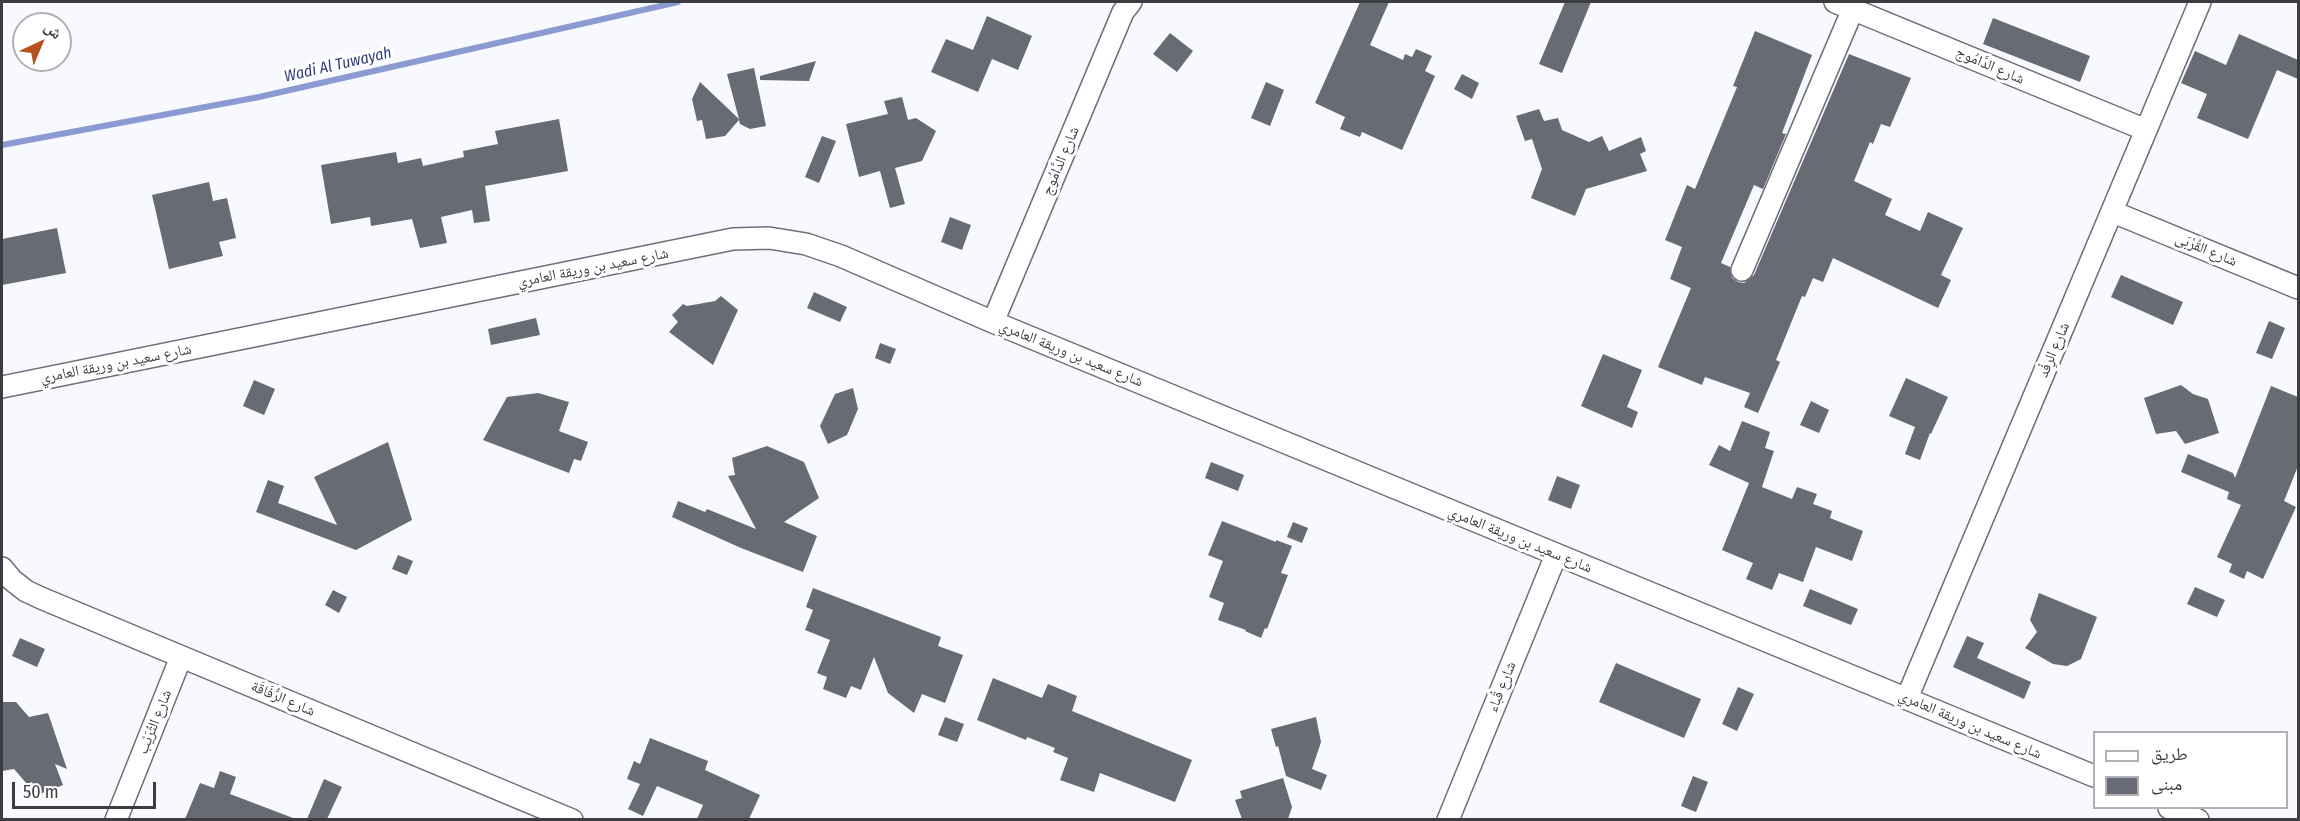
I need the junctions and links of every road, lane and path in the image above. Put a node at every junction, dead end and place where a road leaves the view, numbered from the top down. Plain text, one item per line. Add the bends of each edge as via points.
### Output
1 (1131, 2) edge
2 (2200, 2) edge
3 (1844, 5) edge
4 (2146, 130) junction
5 (2113, 212) junction
6 (1742, 270) dead end
7 (2298, 288) edge
8 (993, 322) junction
9 (2, 387) edge
10 (1556, 555) junction
11 (2, 568) edge
12 (181, 657) junction
13 (1907, 698) junction
14 (2093, 776) edge
15 (2174, 809) edge
16 (116, 819) edge
17 (572, 819) edge
18 (1448, 819) edge
19 (2198, 819) edge

1 - 8 street, شارع الدَّامُوج
2 - 4 street, شارع الرِفْد
3 - 4 street, شارع الدَّامُوج
3 - 6 street
4 - 5 street, شارع الرِفْد
5 - 7 street, شارع القُرْبَى
5 - 13 street, شارع الرِفْد
8 - 9 street, شارع سعيد بن وريقة العامري via 806,244 769,238 733,239
8 - 10 street, شارع سعيد بن وريقة العامري
10 - 13 street, شارع سعيد بن وريقة العامري
10 - 18 street, شارع قُباء
11 - 12 street, شارع الرُّفَاقَة via 26,591
12 - 16 street, شارع الثُرَيْب
12 - 17 street, شارع الرُّفَاقَة
13 - 14 street, شارع سعيد بن وريقة العامري
15 - 19 street

